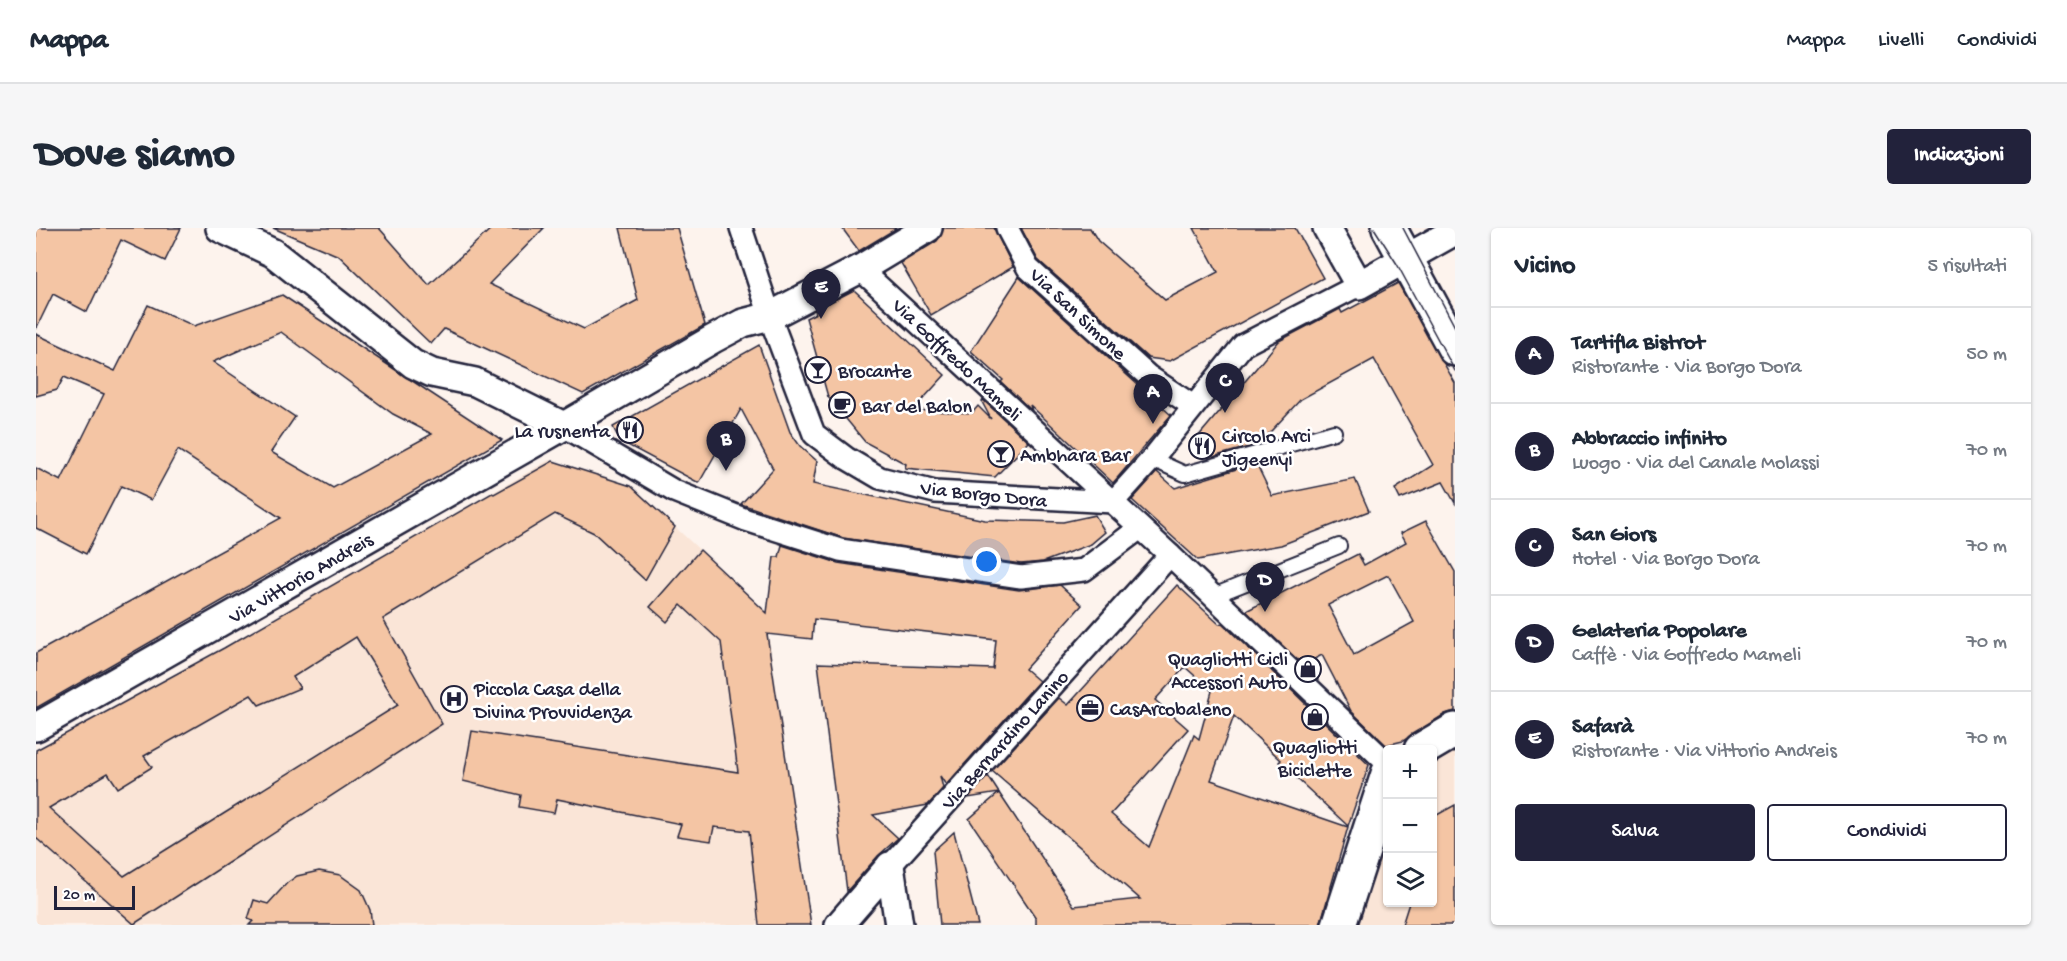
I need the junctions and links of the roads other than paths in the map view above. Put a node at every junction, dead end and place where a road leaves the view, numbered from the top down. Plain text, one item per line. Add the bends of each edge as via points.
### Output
1 (220, 228) edge
2 (741, 228) edge
3 (928, 228) edge
4 (1007, 228) edge
5 (1327, 228) edge
6 (1389, 228) edge
7 (1455, 231) edge
8 (1406, 259) junction
9 (860, 269) junction
10 (1359, 285) junction
11 (770, 316) junction
12 (1455, 349) edge
13 (1193, 406) junction
14 (564, 426) junction
15 (1334, 432) dead end
16 (1152, 459) junction
17 (1113, 502) junction
18 (1140, 528) junction
19 (1339, 546) dead end
20 (1170, 555) junction
21 (1213, 596) junction
22 (36, 727) edge
23 (1455, 730) edge
24 (1429, 745) edge
25 (1383, 759) edge
26 (1383, 789) edge
27 (890, 866) junction
28 (839, 925) edge
29 (899, 925) edge
30 (1339, 925) edge

1 - 14 street via 273,253 413,364 432,373 475,382
2 - 11 street, Via Borgo Dora
3 - 9 street, Via Vittorio Andreis
4 - 13 street, Via San Simone via 1028,268 1148,376
5 - 10 street
6 - 8 street
7 - 8 street
8 - 10 street
8 - 12 street
9 - 11 street, Via Vittorio Andreis
9 - 17 street, Via Goffredo Mameli
10 - 13 street via 1243,345
11 - 14 street, Via Vittorio Andreis via 743,323 713,339
11 - 17 street, Via Borgo Dora via 814,434 880,478 934,492
13 - 16 street
14 - 18 street via 674,491 746,520 840,550 1021,577 1084,570
14 - 22 street, Via Vittorio Andreis
15 - 16 lane via 1185,474
16 - 17 street
17 - 18 street, Via Goffredo Mameli
18 - 20 street, Via Goffredo Mameli
19 - 21 lane
20 - 21 street, Via Goffredo Mameli
20 - 27 street, Via Bernardino Lanino
21 - 25 street, Via Goffredo Mameli
23 - 24 street
26 - 30 street
27 - 28 street, Via Bernardino Lanino
27 - 29 street

